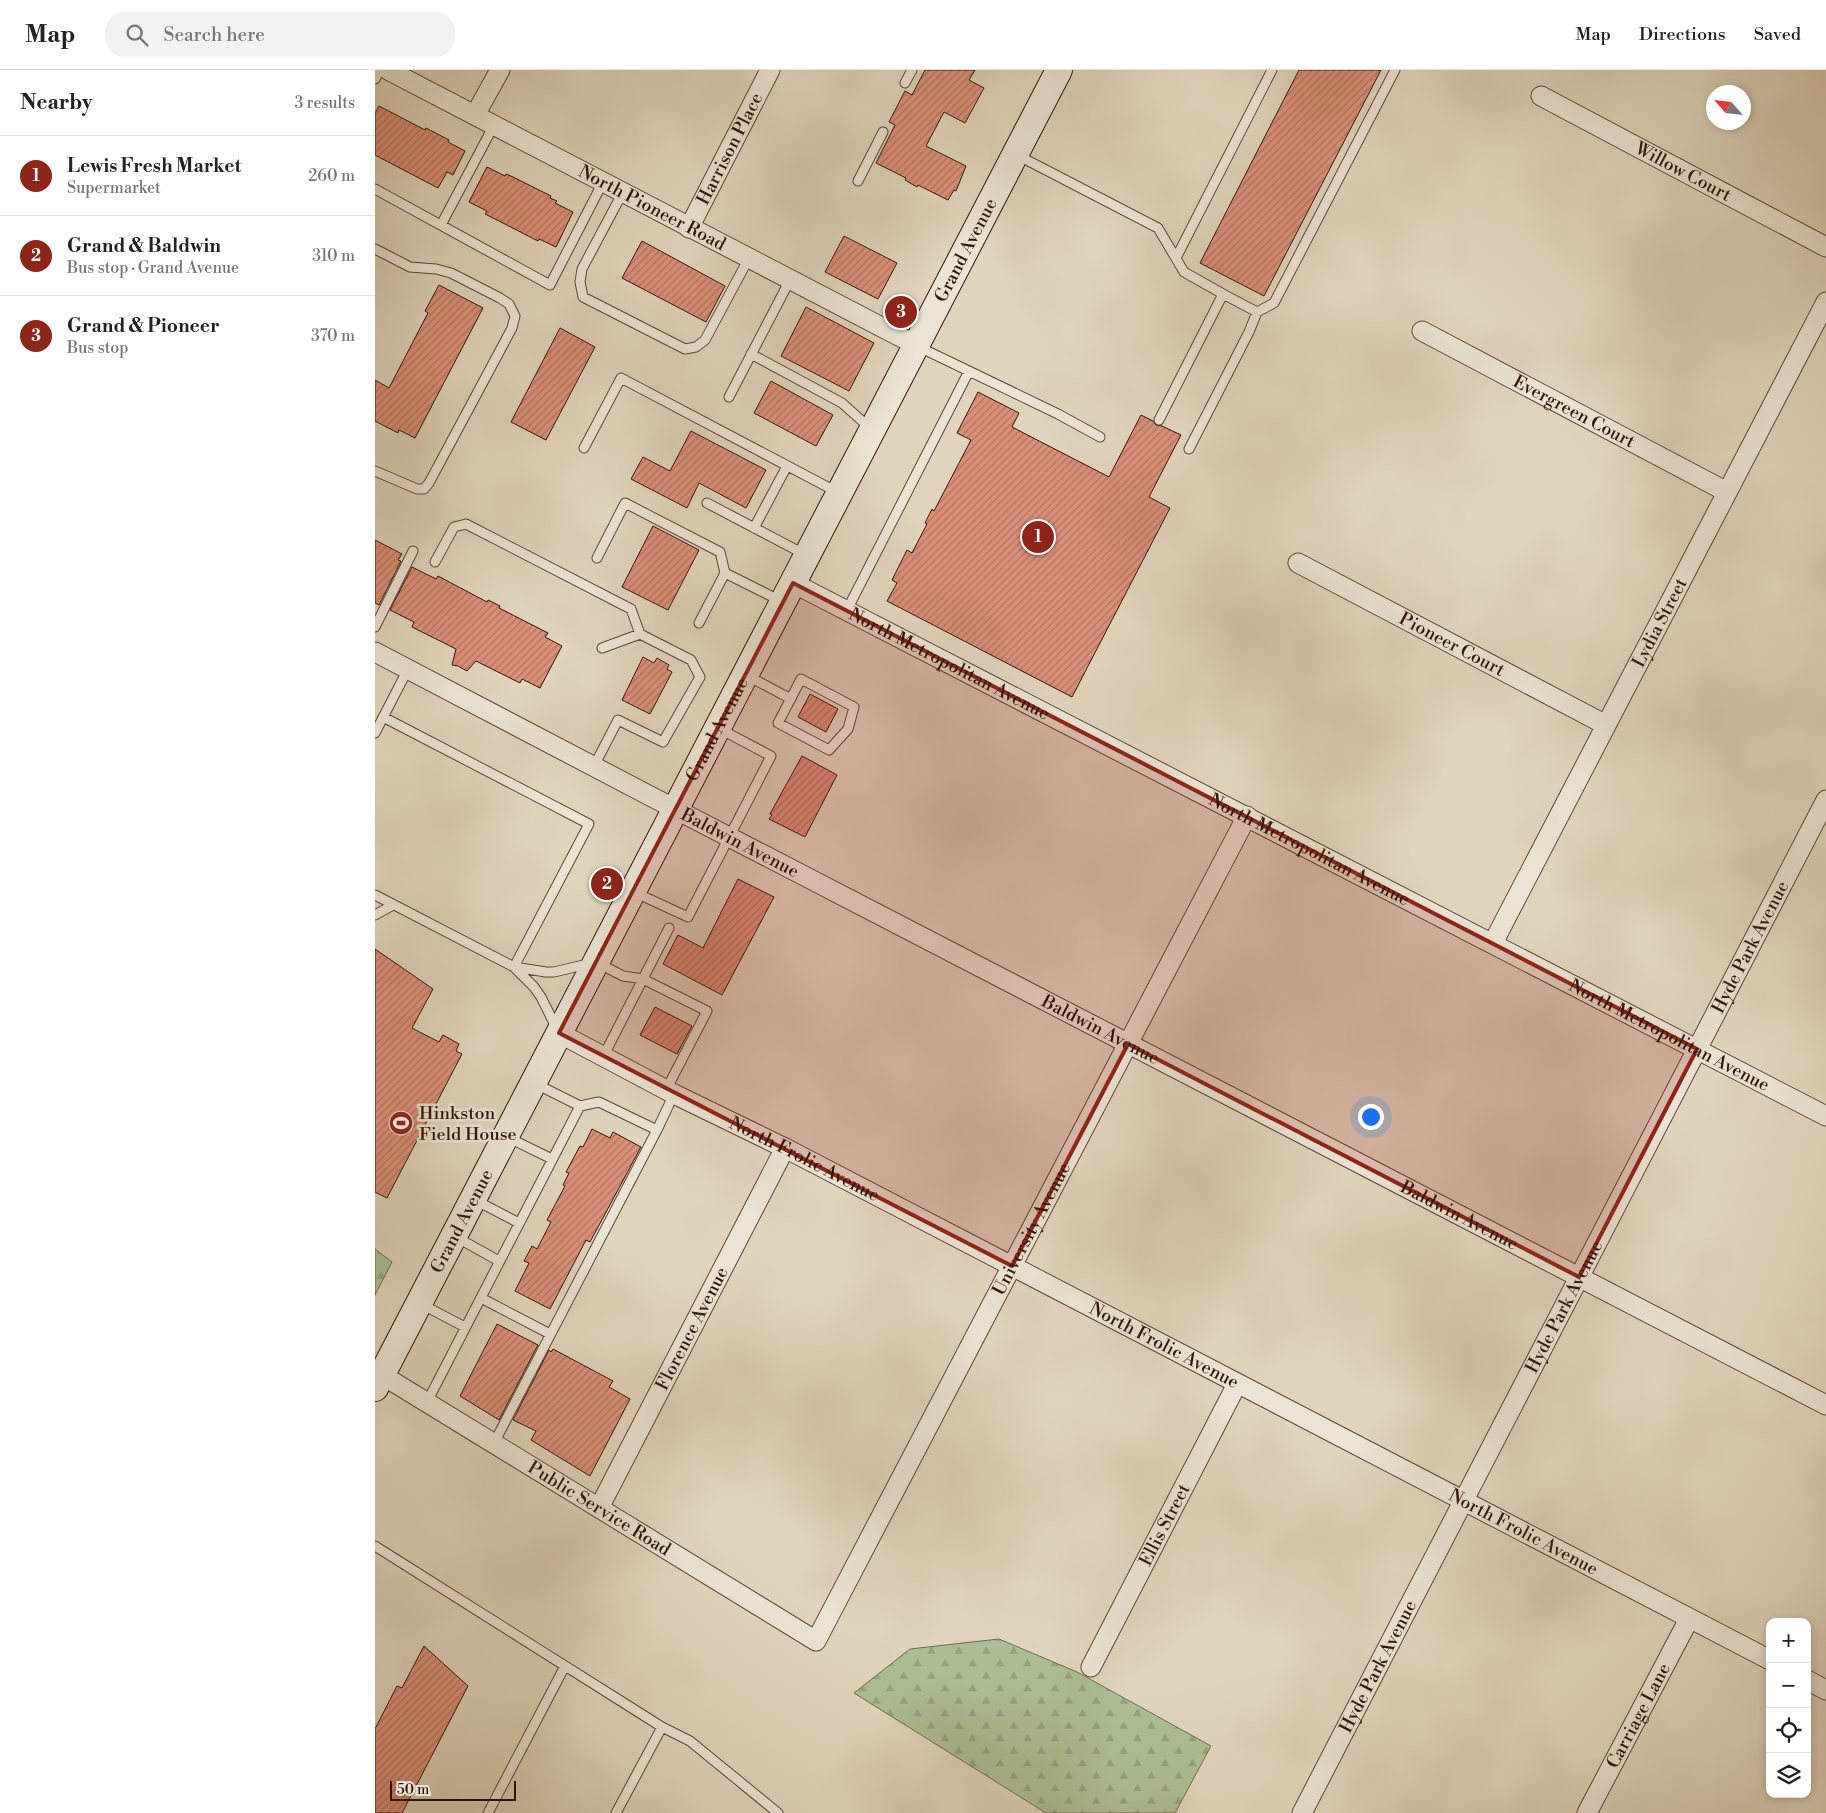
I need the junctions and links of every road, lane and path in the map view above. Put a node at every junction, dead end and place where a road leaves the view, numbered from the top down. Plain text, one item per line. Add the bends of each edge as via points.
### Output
1 (380, 70) edge
2 (388, 70) edge
3 (500, 70) edge
4 (770, 70) edge
5 (911, 70) edge
6 (1059, 70) edge
7 (1272, 70) edge
8 (1395, 70) edge
9 (375, 79) edge
10 (905, 83) dead end
11 (1541, 96) dead end
12 (475, 115) junction
13 (494, 125) junction
14 (883, 132) dead end
15 (1016, 154) junction
16 (858, 181) dead end
17 (603, 182) junction
18 (375, 189) edge
19 (623, 192) junction
20 (441, 225) junction
21 (689, 228) junction
22 (1826, 247) edge
23 (375, 249) edge
24 (749, 258) junction
25 (1176, 258) junction
26 (790, 280) junction
27 (1223, 294) junction
28 (1826, 302) edge
29 (1257, 312) junction
30 (1422, 331) dead end
31 (916, 346) junction
32 (751, 354) junction
33 (969, 371) junction
34 (729, 397) dead end
35 (1159, 420) dead end
36 (872, 430) junction
37 (1099, 437) dead end
38 (584, 448) dead end
39 (1189, 449) dead end
40 (787, 466) junction
41 (375, 471) edge
42 (1727, 492) junction
43 (839, 493) junction
44 (707, 503) dead end
45 (754, 528) junction
46 (413, 551) dead end
47 (807, 555) junction
48 (597, 558) dead end
49 (435, 562) dead end
50 (1298, 563) dead end
51 (725, 573) junction
52 (788, 592) junction
53 (847, 610) junction
54 (699, 623) dead end
55 (375, 627) edge
56 (640, 634) junction
57 (602, 648) dead end
58 (375, 652) edge
59 (408, 669) junction
60 (745, 674) junction
61 (791, 699) junction
62 (383, 717) junction
63 (1606, 726) junction
64 (717, 728) junction
65 (375, 733) edge
66 (594, 766) junction
67 (1826, 800) edge
68 (675, 809) junction
69 (1247, 816) junction
70 (1820, 828) edge
71 (729, 837) junction
72 (633, 891) junction
73 (375, 895) edge
74 (393, 905) junction
75 (375, 914) edge
76 (669, 928) dead end
77 (1493, 943) junction
78 (596, 962) junction
79 (514, 967) junction
80 (643, 979) junction
81 (559, 1033) junction
82 (1129, 1044) junction
83 (1697, 1049) junction
84 (603, 1057) junction
85 (533, 1083) junction
86 (670, 1092) junction
87 (580, 1106) junction
88 (1826, 1116) edge
89 (657, 1130) junction
90 (505, 1136) junction
91 (785, 1148) junction
92 (552, 1160) junction
93 (473, 1199) junction
94 (519, 1223) junction
95 (454, 1236) junction
96 (499, 1261) junction
97 (1012, 1266) junction
98 (1579, 1277) junction
99 (481, 1298) junction
100 (419, 1302) junction
101 (465, 1327) junction
102 (551, 1334) junction
103 (379, 1382) edge
104 (1237, 1384) junction
105 (427, 1402) junction
106 (1826, 1405) edge
107 (494, 1443) junction
108 (1463, 1501) junction
109 (599, 1508) junction
110 (375, 1546) edge
111 (1689, 1618) junction
112 (816, 1641) joint
113 (1766, 1658) edge
114 (565, 1666) junction
115 (1091, 1667) dead end
116 (1811, 1682) edge
117 (1826, 1690) edge
118 (662, 1727) junction
119 (488, 1813) edge
120 (616, 1813) edge
121 (778, 1813) edge
122 (1302, 1813) edge
123 (1587, 1813) edge

1 - 9 lane
2 - 12 street, North Pioneer Road
3 - 12 street
4 - 21 street, Harrison Place
5 - 10 lane
6 - 15 main road, Grand Avenue
7 - 25 lane
8 - 29 lane via 1274,303
11 - 22 street, Willow Court
12 - 13 street, North Pioneer Road
13 - 17 street, North Pioneer Road
13 - 20 lane
14 - 16 lane
15 - 25 lane via 1158,228
15 - 31 main road, Grand Avenue
17 - 19 street, North Pioneer Road
17 - 20 lane via 550,285
18 - 20 lane
19 - 21 street, North Pioneer Road
19 - 24 lane via 582,269 579,282 583,296 685,349 696,347 705,340
21 - 24 street, North Pioneer Road
23 - 41 lane via 410,267 451,273 501,298 509,304 515,316 512,328 424,489
24 - 26 street, North Pioneer Road
25 - 27 lane via 1184,272
26 - 31 street, North Pioneer Road
26 - 32 lane
27 - 29 lane
27 - 35 lane
28 - 42 street, Lydia Street
29 - 39 lane
30 - 42 street, Evergreen Court
31 - 33 lane
31 - 36 main road, Grand Avenue
32 - 34 lane
32 - 36 lane via 842,403
33 - 37 lane
33 - 53 lane
36 - 43 main road, Grand Avenue
38 - 40 lane via 621,378
40 - 43 lane
40 - 45 lane
42 - 63 street, Lydia Street
43 - 47 main road, Grand Avenue
44 - 45 lane
45 - 47 lane
46 - 55 lane
47 - 52 main road, Grand Avenue
48 - 51 lane via 625,503 720,552
49 - 56 lane via 454,527 466,524 631,609
50 - 63 street, Pioneer Court
51 - 52 lane
51 - 54 lane
52 - 53 street, North Metropolitan Avenue
52 - 60 main road, Grand Avenue
53 - 69 street, North Metropolitan Avenue
56 - 57 lane
56 - 66 lane via 691,660 700,677 663,742 618,720
58 - 59 street, Baldwin Avenue
59 - 62 lane
59 - 66 street, Baldwin Avenue
60 - 61 lane
60 - 64 main road, Grand Avenue
61 - 61 lane via 778,723 829,750 848,729 854,707 801,679
62 - 65 lane
62 - 79 lane via 589,824
63 - 77 street, Lydia Street
64 - 68 main road, Grand Avenue
64 - 71 lane via 771,756
66 - 68 street, Baldwin Avenue
67 - 70 street, Hyde Park Avenue
68 - 71 street, Baldwin Avenue
68 - 72 main road, Grand Avenue
69 - 77 street, North Metropolitan Avenue
69 - 82 street, University Avenue
70 - 83 street, Hyde Park Avenue
71 - 72 lane via 688,917
71 - 82 street, Baldwin Avenue
72 - 78 main road, Grand Avenue
73 - 74 lane
74 - 75 lane
74 - 79 lane
76 - 80 lane
77 - 83 street, North Metropolitan Avenue
78 - 79 lane via 554,972
78 - 80 lane via 623,976
78 - 81 main road, Grand Avenue
79 - 81 lane via 535,987
80 - 84 lane
80 - 86 lane via 707,1011
81 - 84 street, North Frolic Avenue
81 - 85 main road, Grand Avenue
82 - 97 street, University Avenue
82 - 98 street, Baldwin Avenue
83 - 88 street, North Metropolitan Avenue
83 - 98 street, Hyde Park Avenue
84 - 86 street, North Frolic Avenue
85 - 87 lane
85 - 90 main road, Grand Avenue
86 - 89 lane
86 - 91 street, North Frolic Avenue
87 - 89 lane via 599,1102
87 - 92 lane
89 - 102 lane
90 - 92 lane
90 - 93 main road, Grand Avenue
91 - 97 street, North Frolic Avenue
91 - 109 street, Florence Avenue
92 - 94 lane
93 - 94 lane
93 - 95 main road, Grand Avenue
94 - 96 lane
95 - 96 lane
95 - 100 main road, Grand Avenue
96 - 99 lane
97 - 104 street, North Frolic Avenue
97 - 112 street, University Avenue
98 - 106 street, Baldwin Avenue
98 - 108 street, Hyde Park Avenue
99 - 101 lane
99 - 102 lane
100 - 101 lane
100 - 103 main road, Grand Avenue
101 - 105 lane
102 - 107 lane
103 - 105 street, Public Service Road
104 - 108 street, North Frolic Avenue
104 - 115 street, Ellis Street
105 - 107 street, Public Service Road
107 - 109 street, Public Service Road
108 - 111 street, North Frolic Avenue
108 - 122 street, Hyde Park Avenue
109 - 112 street, Public Service Road
110 - 114 lane
111 - 113 street, North Frolic Avenue
111 - 123 street, Carriage Lane
114 - 118 lane
114 - 119 lane
116 - 117 street
118 - 120 lane
118 - 121 lane via 690,1741

